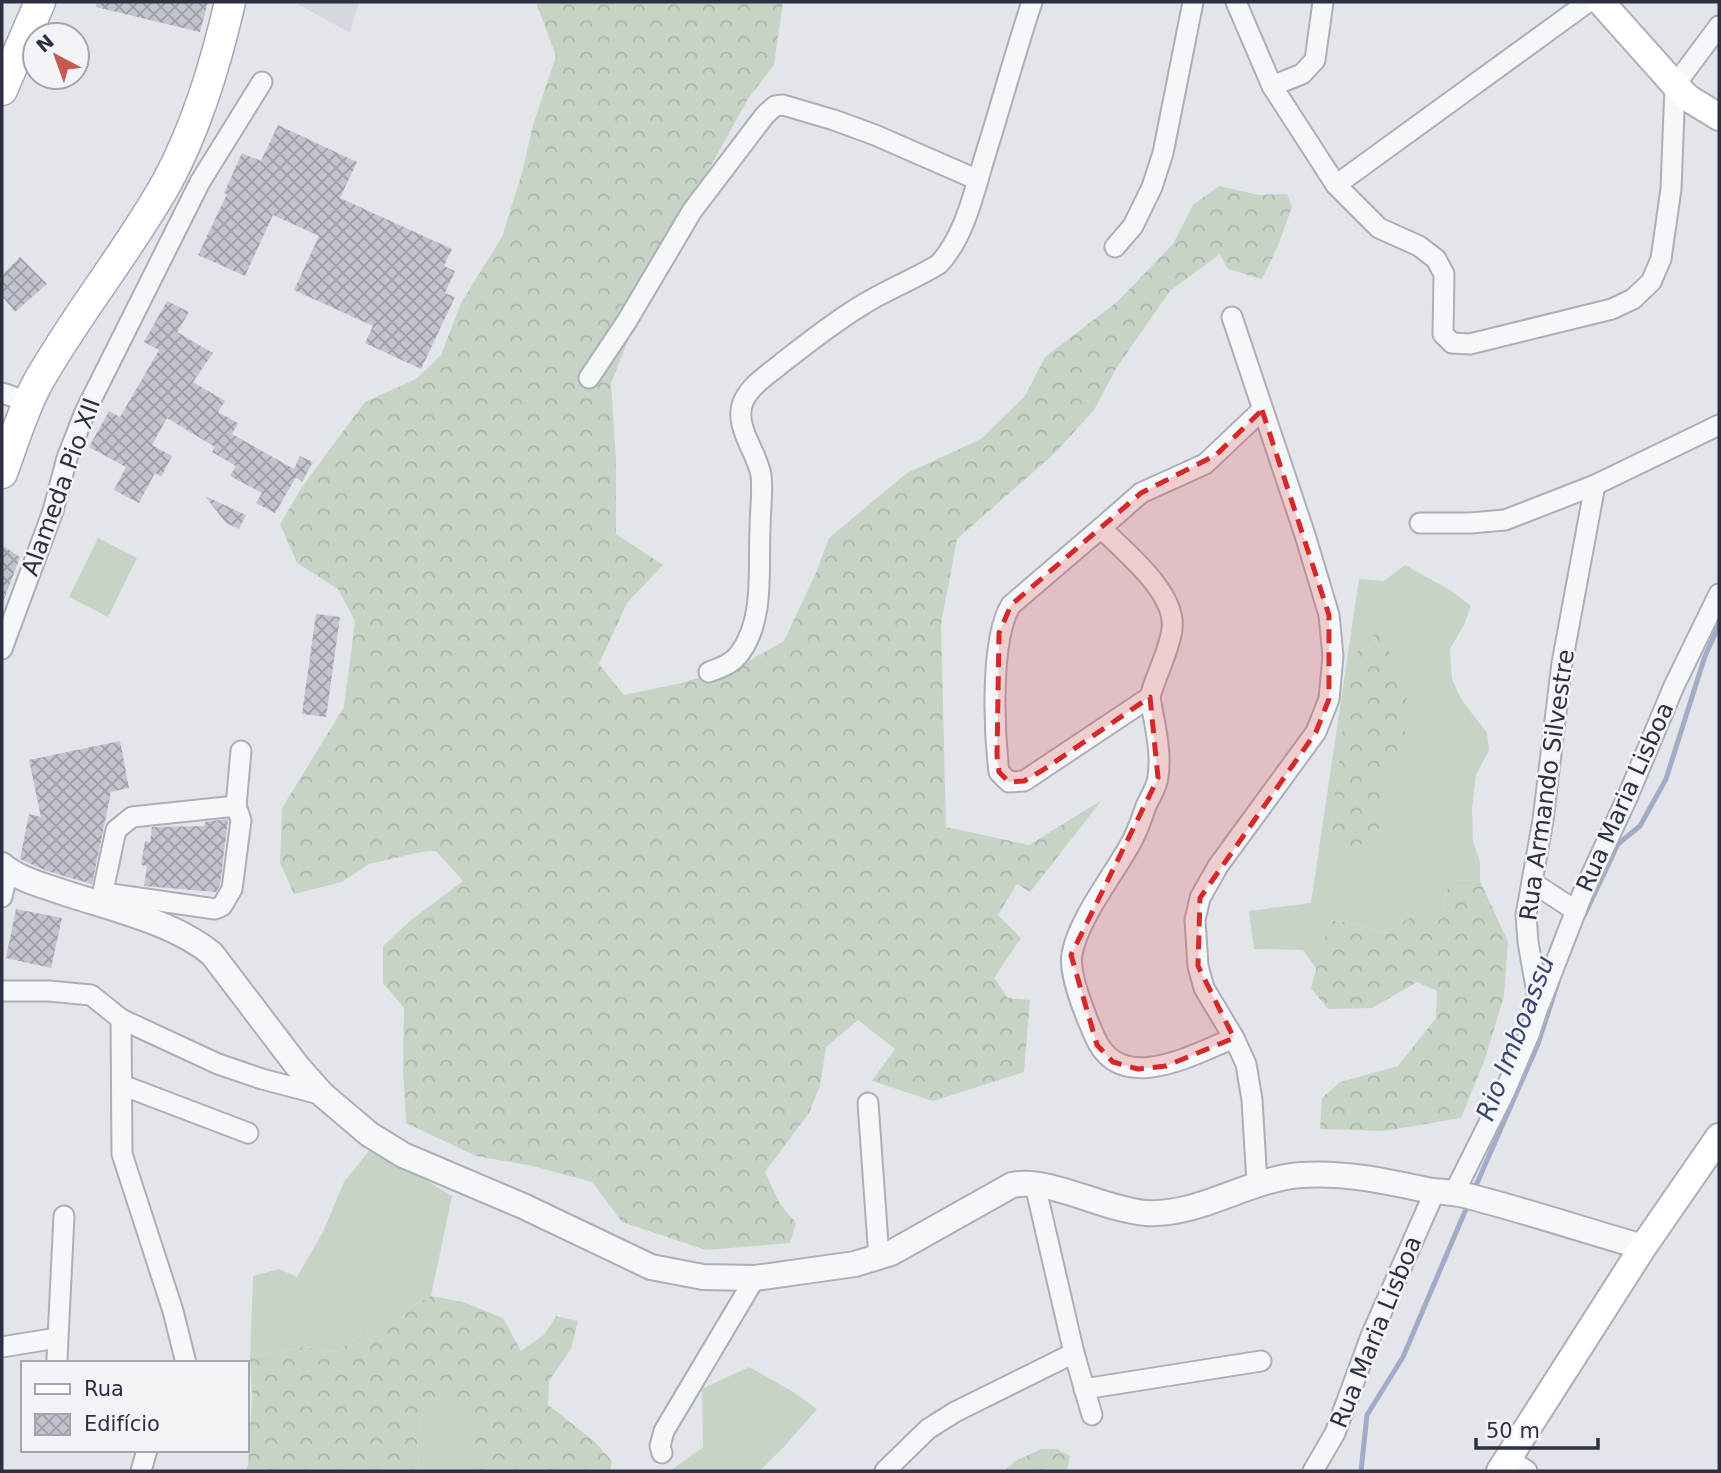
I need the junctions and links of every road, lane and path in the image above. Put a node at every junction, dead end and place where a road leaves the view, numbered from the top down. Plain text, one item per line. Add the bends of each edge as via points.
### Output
1 (40, 2) edge
2 (230, 2) edge
3 (1193, 2) edge
4 (1236, 2) edge
5 (1323, 2) edge
6 (1588, 2) edge
7 (1601, 2) edge
8 (1026, 5) edge
9 (1719, 26) edge
10 (262, 82) dead end
11 (1675, 85) junction
12 (1272, 86) junction
13 (2, 90) edge
14 (1719, 117) edge
15 (978, 180) junction
16 (1336, 185) junction
17 (132, 238) junction
18 (1115, 247) dead end
19 (165, 252) junction
20 (1232, 317) dead end
21 (589, 379) dead end
22 (15, 398) edge
23 (1262, 410) junction
24 (1719, 425) edge
25 (2, 473) edge
26 (1595, 485) junction
27 (1420, 523) dead end
28 (1101, 528) junction
29 (1719, 594) edge
30 (2, 649) edge
31 (709, 672) dead end
32 (1150, 697) junction
33 (241, 751) dead end
34 (236, 806) junction
35 (5, 868) edge
36 (1532, 883) junction
37 (2, 897) edge
38 (102, 899) junction
39 (1576, 911) junction
40 (2, 991) edge
41 (1539, 1004) junction
42 (121, 1019) junction
43 (1234, 1038) junction
44 (122, 1085) junction
45 (323, 1095) junction
46 (868, 1103) dead end
47 (248, 1133) dead end
48 (1719, 1137) edge
49 (1257, 1183) junction
50 (1035, 1185) junction
51 (1451, 1193) junction
52 (64, 1216) dead end
53 (1643, 1247) junction
54 (879, 1258) junction
55 (755, 1278) junction
56 (57, 1338) junction
57 (2, 1347) edge
58 (1074, 1353) junction
59 (57, 1359) dead end
60 (186, 1361) edge
61 (1261, 1361) dead end
62 (1084, 1389) junction
63 (1092, 1415) dead end
64 (146, 1452) edge
65 (662, 1453) dead end
66 (1511, 1467) edge
67 (141, 1471) edge
68 (884, 1471) edge
69 (1313, 1471) edge

1 - 13 main road
2 - 17 main road via 214,65 179,159
3 - 18 street via 1163,153 1133,226
4 - 12 street
5 - 12 street via 1315,60 1302,74
6 - 16 street
7 - 11 main road
8 - 15 street
9 - 11 street
10 - 19 street, Alameda Pio XII via 200,182
11 - 14 main road
11 - 16 street via 1671,189 1661,258 1651,282 1633,299 1612,309 1470,344 1452,343 1443,334 1444,274 1436,259 1379,228
12 - 16 street
15 - 21 street via 844,124 775,106 692,211
15 - 31 street via 955,244 939,264 823,330 758,383 743,401 740,417 761,477 759,595 742,651 732,663
17 - 19 street
17 - 22 main road via 36,385
19 - 30 street, Alameda Pio XII via 85,412
20 - 23 street
22 - 25 main road
23 - 28 street via 1205,464 1141,493
23 - 43 street via 1329,615 1333,656 1329,699 1316,732 1218,866 1200,898 1195,920 1198,966 1204,988
24 - 26 street
26 - 27 street via 1505,520
26 - 36 street, Rua Armando Silvestre via 1562,663
28 - 32 street via 1153,580 1169,606 1173,627
28 - 32 street via 1011,605 1003,617 996,706 999,772 1009,782 1024,781
29 - 39 street, Rua Maria Lisboa
32 - 43 street via 1159,748 1158,778 1132,840 1085,919 1071,955 1075,981 1097,1045 1113,1062 1138,1069 1166,1066
33 - 34 street
34 - 38 street via 132,817 123,822 116,830
34 - 38 street via 241,820 232,889 222,906
35 - 37 street
35 - 38 street via 34,882
36 - 39 street
36 - 41 street, Rua Armando Silvestre via 1528,943
38 - 45 street via 198,942 212,954
39 - 41 street, Rua Maria Lisboa
40 - 42 street via 90,995
41 - 51 street, Rua Armando Silvestre via 1505,1091
42 - 44 street
42 - 45 street via 218,1063
43 - 49 street via 1246,1064
44 - 47 street
44 - 60 street via 122,1154
45 - 55 street via 369,1134 403,1154 651,1267 703,1277
46 - 54 street
48 - 53 main road
49 - 50 street via 1184,1208 1149,1213 1115,1209
49 - 51 street via 1330,1174
50 - 54 street via 1012,1185
50 - 58 street
51 - 53 street
51 - 69 street, Rua Maria Lisboa via 1371,1336 1335,1433
52 - 56 street
53 - 66 main road
54 - 55 street
55 - 65 street via 664,1431
56 - 57 street
56 - 59 street
58 - 62 street
58 - 68 street via 937,1423
61 - 62 street
62 - 63 street
64 - 67 street

